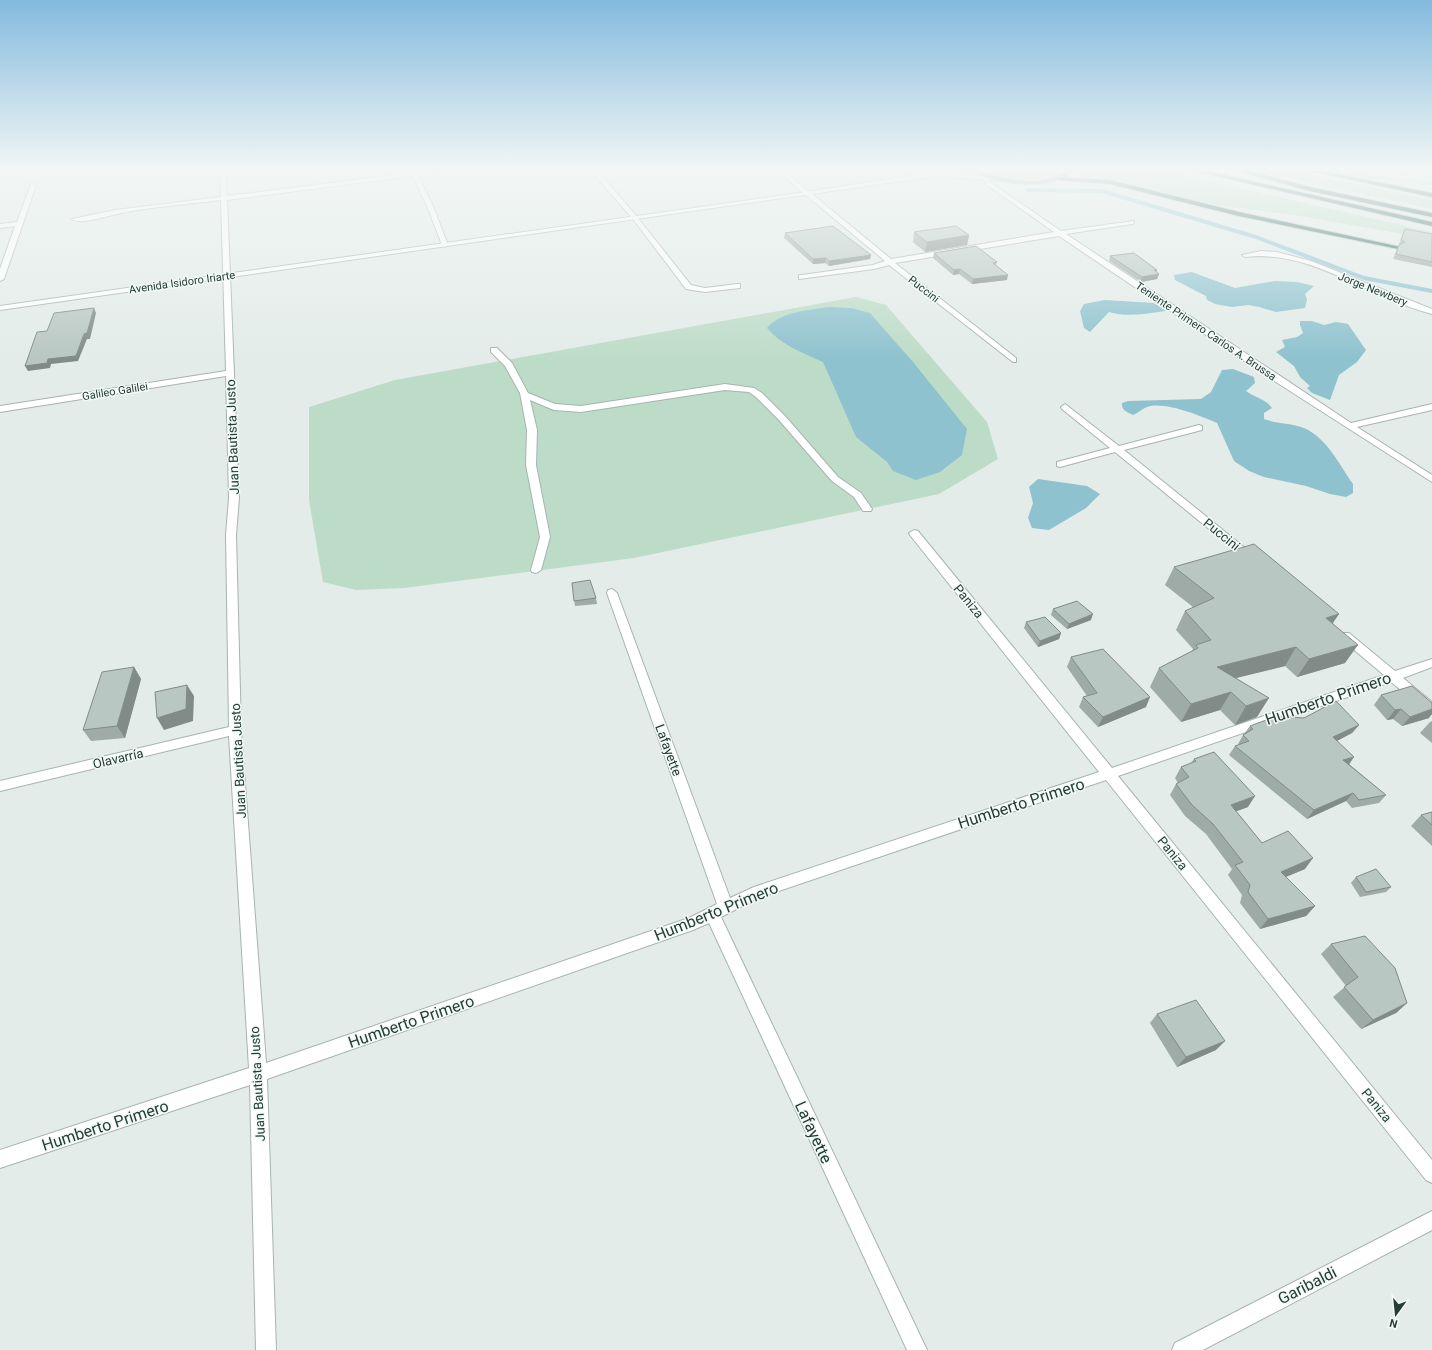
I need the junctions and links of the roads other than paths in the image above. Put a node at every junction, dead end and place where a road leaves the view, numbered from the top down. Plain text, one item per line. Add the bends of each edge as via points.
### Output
1 (16, 234) edge
2 (225, 234) edge
3 (441, 234) edge
4 (522, 234) edge
5 (648, 234) edge
6 (855, 234) edge
7 (1060, 234) joint
8 (1338, 234) edge
9 (445, 245) junction
10 (1398, 246) edge
11 (1244, 255) dead end
12 (890, 262) junction
13 (226, 276) junction
14 (802, 277) dead end
15 (0, 279) edge
16 (737, 286) dead end
17 (0, 308) edge
18 (1432, 312) edge
19 (494, 350) dead end
20 (1013, 360) dead end
21 (230, 373) junction
22 (525, 395) junction
23 (1065, 407) dead end
24 (1432, 407) edge
25 (0, 409) edge
26 (1350, 426) junction
27 (1199, 428) dead end
28 (1116, 448) junction
29 (1060, 464) dead end
30 (1432, 479) edge
31 (867, 509) dead end
32 (914, 533) dead end
33 (1259, 564) edge
34 (536, 570) dead end
35 (612, 593) dead end
36 (1338, 630) edge
37 (1432, 663) edge
38 (1392, 675) junction
39 (1432, 708) edge
40 (235, 730) junction
41 (1109, 774) junction
42 (0, 786) edge
43 (719, 910) junction
44 (258, 1074) junction
45 (0, 1159) edge
46 (1432, 1174) edge
47 (1432, 1220) edge
48 (266, 1350) edge
49 (917, 1350) edge
50 (1182, 1350) edge

1 - 15 street
2 - 13 street, Juan Bautista Justo
3 - 9 street
4 - 9 street, Avenida Isidoro Iriarte
5 - 16 street via 689,287 705,290
6 - 12 street, Puccini
7 - 12 street
7 - 26 street, Teniente Primero Carlos A. Brussa
8 - 10 highway
9 - 13 street, Avenida Isidoro Iriarte
11 - 18 street, Jorge Newbery via 1266,252 1291,258
12 - 14 street via 874,267
12 - 20 street, Puccini
13 - 17 street, Avenida Isidoro Iriarte
13 - 21 street, Juan Bautista Justo
19 - 22 street via 509,365
21 - 25 street, Galileo Galilei
21 - 40 street, Juan Bautista Justo via 234,498 231,534
22 - 31 street via 554,407 580,409 725,387 751,390 782,418 835,479 858,495
22 - 34 street via 532,430 531,465 545,537
23 - 28 street, Puccini
24 - 26 street
26 - 30 street, Teniente Primero Carlos A. Brussa
27 - 28 street
28 - 29 street
28 - 33 street, Puccini
32 - 41 street, Paniza
35 - 43 street, Lafayette
36 - 38 street
37 - 38 street, Humberto Primero
38 - 39 street
38 - 41 street, Humberto Primero
40 - 42 street, Olavarría
40 - 44 street, Juan Bautista Justo
41 - 43 street, Humberto Primero via 754,893
41 - 46 street, Paniza
43 - 44 street, Humberto Primero via 693,923
43 - 49 street, Lafayette
44 - 45 street, Humberto Primero
44 - 48 street, Juan Bautista Justo
47 - 50 street, Garibaldi

